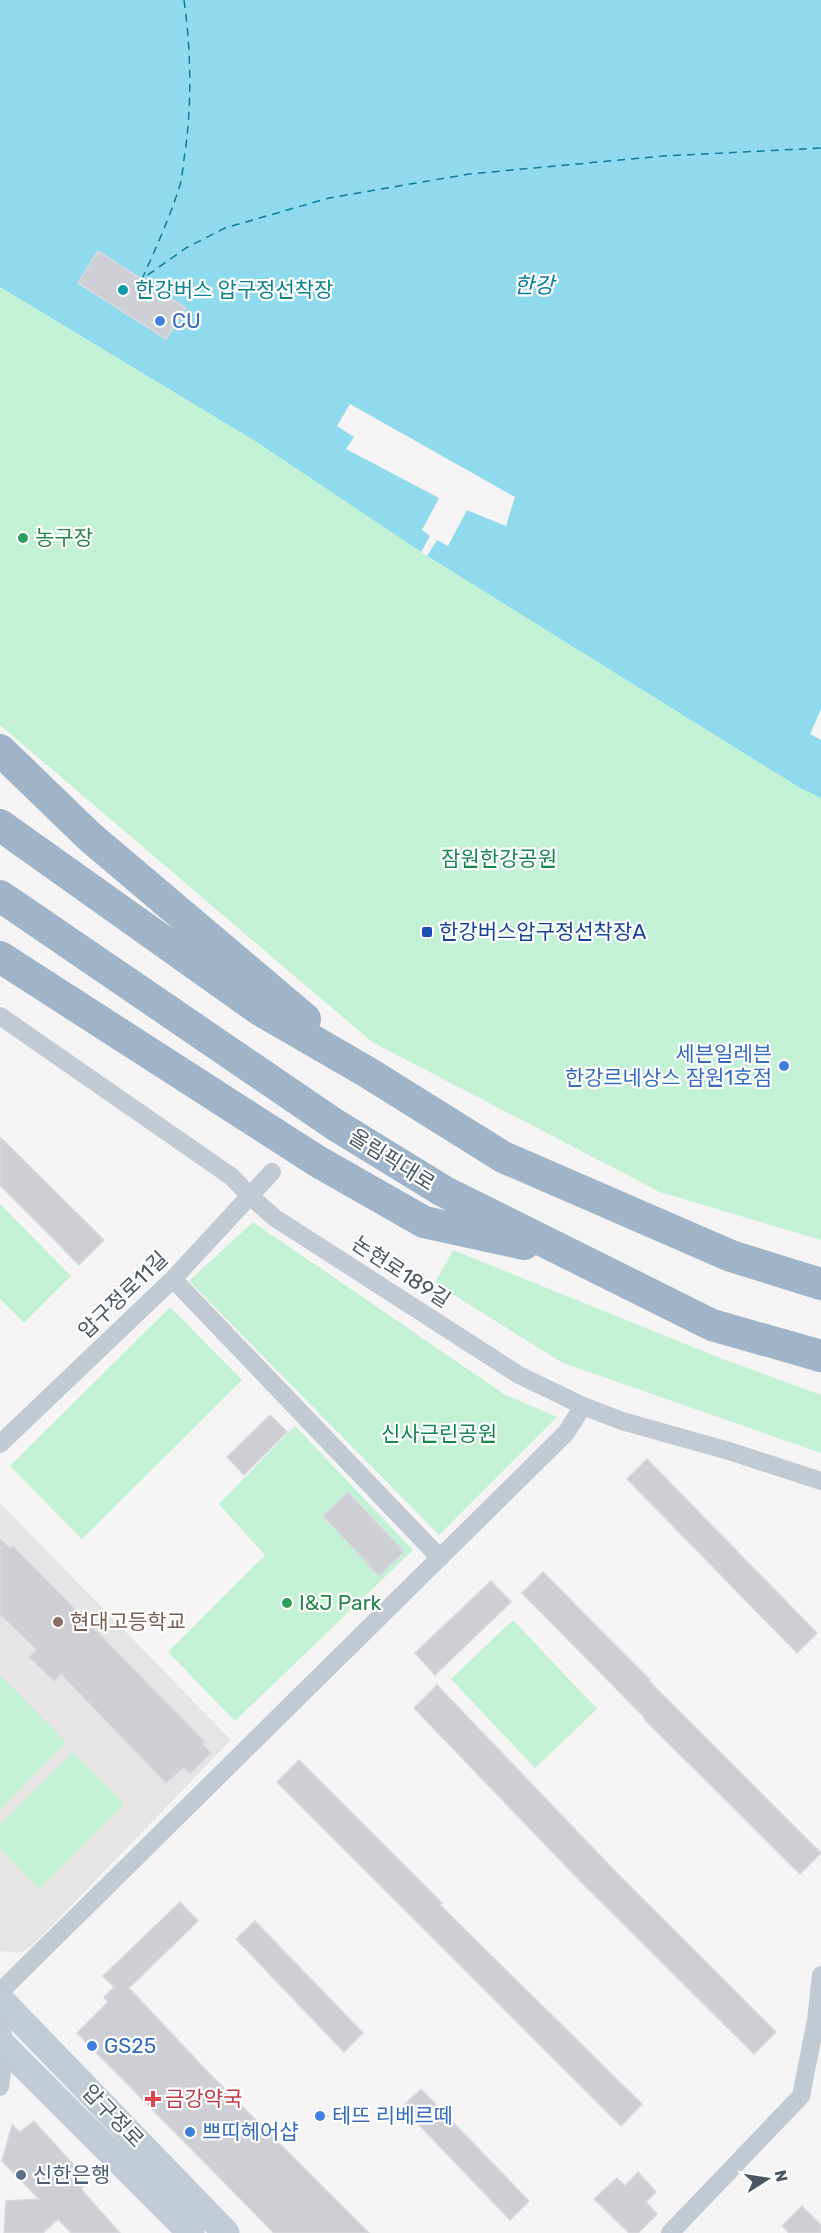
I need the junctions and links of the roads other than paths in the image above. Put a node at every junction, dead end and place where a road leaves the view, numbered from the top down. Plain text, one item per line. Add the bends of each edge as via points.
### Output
1 (0, 750) edge
2 (0, 825) edge
3 (0, 896) edge
4 (0, 957) edge
5 (0, 1016) edge
6 (367, 1072) junction
7 (272, 1172) dead end
8 (250, 1197) junction
9 (571, 1254) junction
10 (173, 1279) junction
11 (821, 1284) edge
12 (821, 1356) edge
13 (583, 1406) junction
14 (0, 1444) edge
15 (821, 1481) edge
16 (440, 1558) junction
17 (821, 1976) edge
18 (0, 1992) edge
19 (0, 1999) edge
20 (0, 2015) edge
21 (3, 2045) edge
22 (0, 2087) edge
23 (191, 2233) edge
24 (226, 2233) edge
25 (670, 2233) edge

1 - 6 highway via 90,837
2 - 6 highway via 260,1010
3 - 9 highway, 올림픽대로 via 334,1124 442,1191
4 - 9 highway via 316,1161 424,1222
5 - 8 street, 논현로189길 via 232,1177
6 - 11 highway via 503,1157 731,1256
7 - 8 street, 압구정로11길
8 - 10 street, 압구정로11길
8 - 13 street, 논현로189길 via 275,1218 519,1375
9 - 12 highway, 올림픽대로 via 712,1324
10 - 14 street, 압구정로11길
10 - 16 street
13 - 15 street, 논현로189길
13 - 16 street via 566,1433
16 - 18 street
17 - 25 street via 801,2096
19 - 24 main road, 압구정로
20 - 21 street
21 - 22 street
21 - 23 main road, 압구정로

